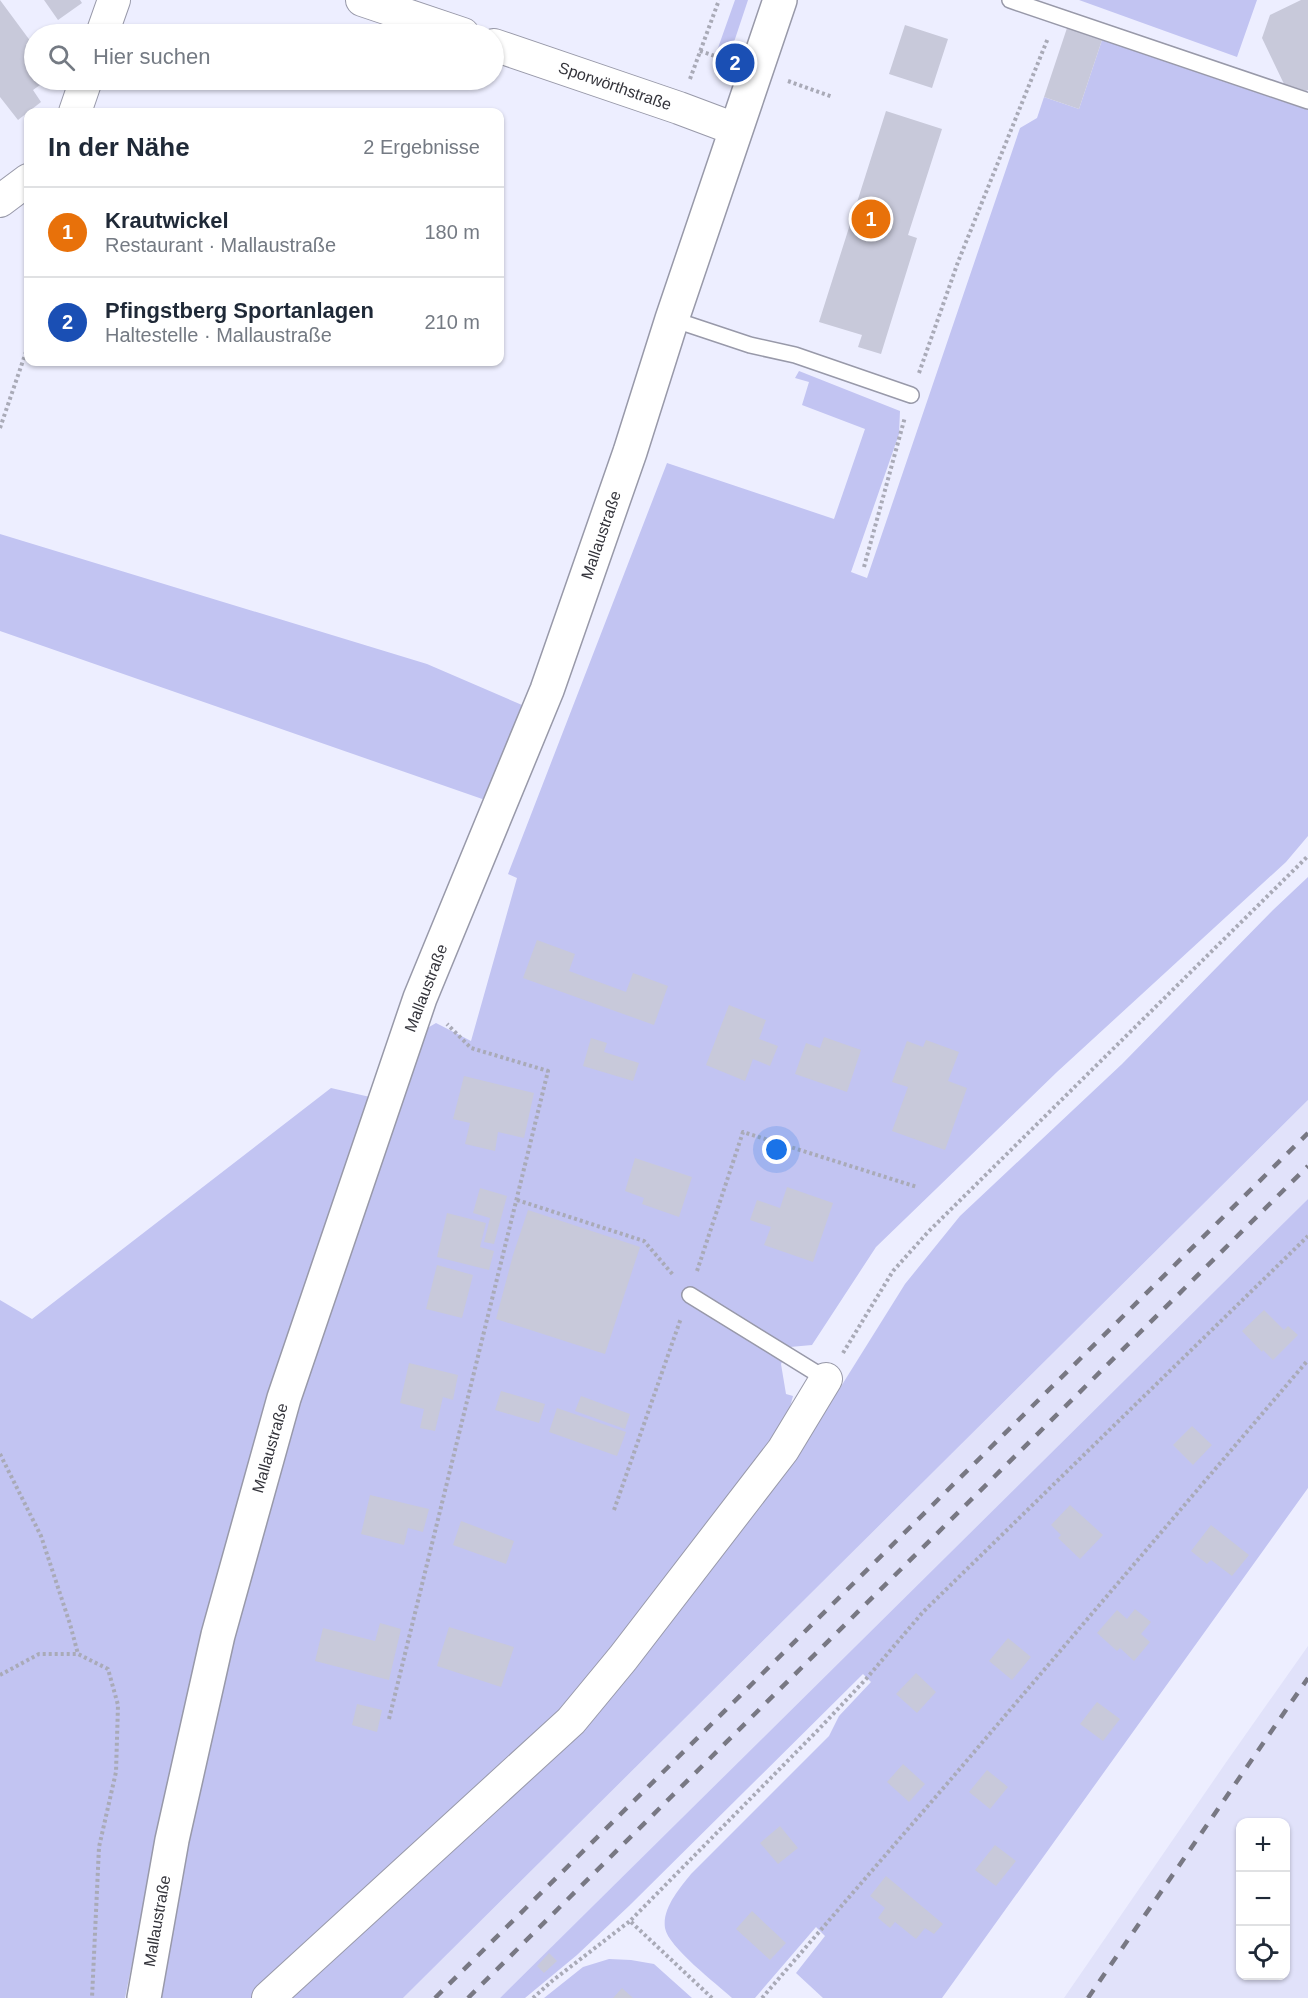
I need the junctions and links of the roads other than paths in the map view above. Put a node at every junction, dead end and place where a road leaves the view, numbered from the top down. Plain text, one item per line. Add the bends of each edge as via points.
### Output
1 (114, 0) edge
2 (362, 0) edge
3 (780, 0) edge
4 (1010, 0) edge
5 (106, 24) edge
6 (433, 24) edge
7 (504, 48) edge
8 (83, 90) edge
9 (1308, 101) edge
10 (76, 108) edge
11 (735, 129) junction
12 (24, 183) edge
13 (0, 201) edge
14 (672, 319) junction
15 (911, 396) road end
16 (690, 1294) road end
17 (826, 1380) joint
18 (144, 1998) edge
19 (268, 1998) edge

1 - 5 street
2 - 6 street
3 - 11 street, Mallaustraße
4 - 9 lane
7 - 11 street, Sporwörthstraße
8 - 10 street
11 - 14 street, Mallaustraße
12 - 13 street
14 - 15 lane via 750,345 795,355
14 - 18 street, Mallaustraße via 548,690 420,998 284,1398 218,1635 172,1840
16 - 17 lane
17 - 19 street via 783,1450 571,1721

